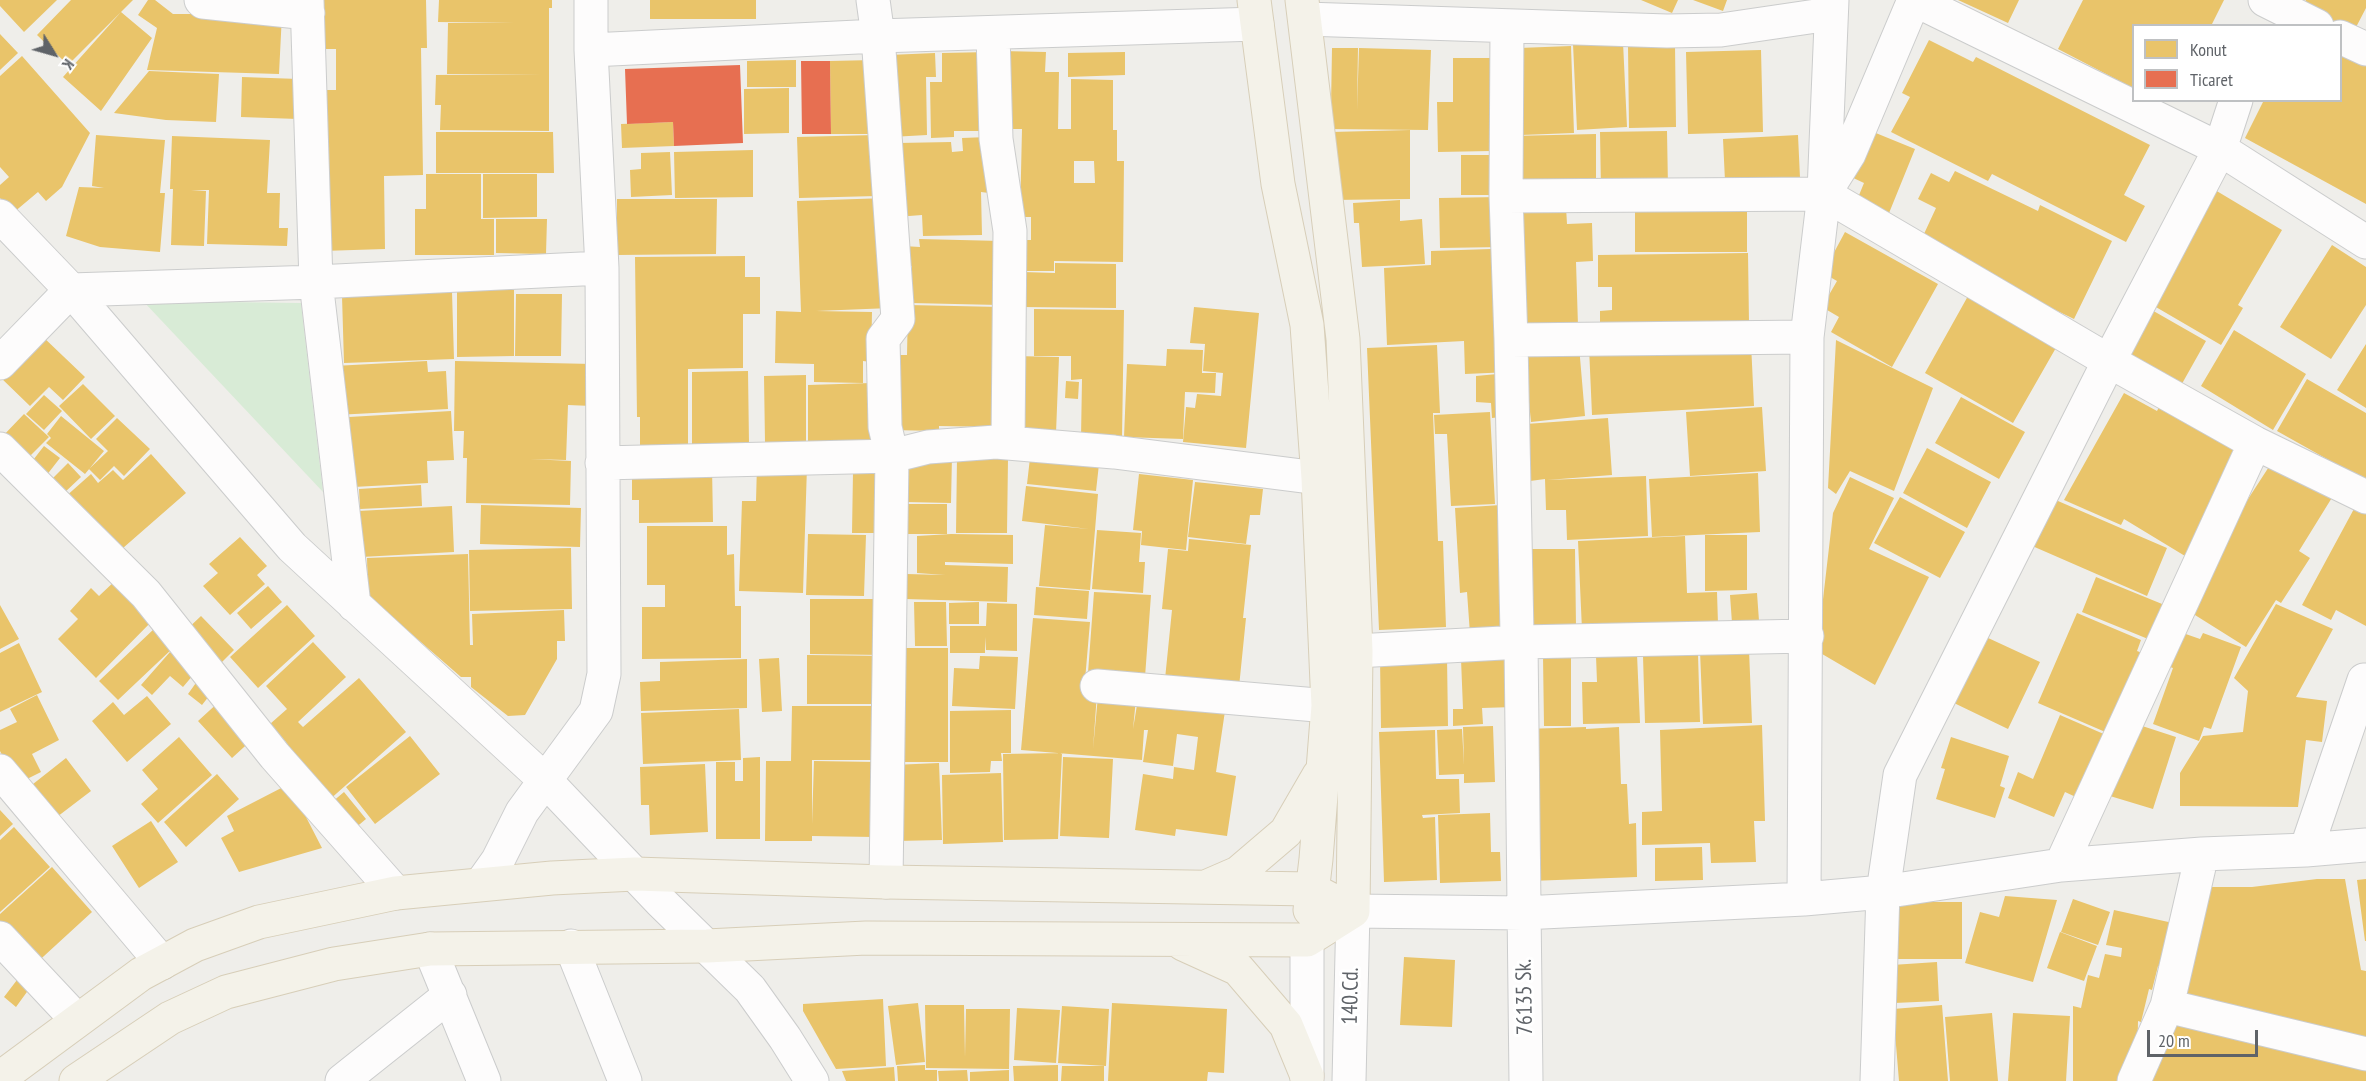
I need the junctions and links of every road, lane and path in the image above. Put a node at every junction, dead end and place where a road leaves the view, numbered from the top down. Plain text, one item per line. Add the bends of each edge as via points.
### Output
1 (201, 0) edge
2 (591, 0) edge
3 (873, 0) edge
4 (1914, 0) edge
5 (308, 6) edge
6 (1831, 7) edge
7 (2266, 7) edge
8 (1303, 9) edge
9 (1256, 12) edge
10 (2312, 24) edge
11 (1507, 27) junction
12 (993, 34) junction
13 (878, 36) junction
14 (2342, 38) edge
15 (2366, 49) edge
16 (591, 50) junction
17 (2235, 102) edge
18 (2220, 149) junction
19 (1824, 194) junction
20 (1506, 196) junction
21 (0, 216) edge
22 (2366, 242) edge
23 (602, 268) junction
24 (316, 282) junction
25 (70, 290) junction
26 (1807, 337) junction
27 (1511, 340) junction
28 (2109, 360) junction
29 (0, 363) edge
30 (2255, 442) junction
31 (1008, 443) junction
32 (0, 448) edge
33 (892, 456) junction
34 (602, 463) junction
35 (1318, 478) junction
36 (2366, 497) edge
37 (354, 605) junction
38 (1807, 636) junction
39 (1521, 642) junction
40 (1356, 651) junction
41 (2366, 681) edge
42 (1097, 686) dead end
43 (1328, 706) junction
44 (1323, 768) junction
45 (0, 771) edge
46 (546, 781) junction
47 (2366, 845) edge
48 (2306, 850) junction
49 (2202, 854) junction
50 (2061, 865) junction
51 (635, 874) junction
52 (886, 882) junction
53 (481, 884) junction
54 (1204, 888) junction
55 (1311, 889) junction
56 (1883, 892) junction
57 (396, 893) junction
58 (1804, 899) junction
59 (1353, 911) junction
60 (1523, 913) junction
61 (0, 938) edge
62 (1174, 940) junction
63 (1307, 940) junction
64 (572, 946) junction
65 (707, 946) junction
66 (430, 949) junction
67 (162, 963) junction
68 (450, 995) junction
69 (2167, 1006) junction
70 (78, 1020) junction
71 (2366, 1054) edge
72 (96, 1075) edge
73 (0, 1078) edge
74 (1308, 1078) edge
75 (342, 1081) edge
76 (484, 1081) edge
77 (625, 1081) edge
78 (812, 1081) edge
79 (1349, 1081) edge
80 (1526, 1081) edge
81 (1877, 1081) edge
82 (2134, 1081) edge

1 - 5 street
2 - 16 street
3 - 13 street
4 - 18 street
4 - 19 street via 1849,154
5 - 24 street
6 - 11 street via 1721,30
6 - 19 street
7 - 10 street
8 - 11 street
8 - 40 main road via 1343,339
9 - 12 street
9 - 35 main road via 1278,184 1306,325
11 - 20 street, 76135 Sk.
12 - 13 street
12 - 31 street via 996,139 1010,231
13 - 16 street
13 - 33 street via 898,319 883,339 885,427
14 - 15 street
16 - 23 street
17 - 18 street
18 - 22 street
18 - 28 street
19 - 20 street
19 - 26 street
19 - 28 street
20 - 27 street, 76135 Sk.
21 - 25 street
23 - 24 street
23 - 34 street
24 - 25 street
24 - 37 street
25 - 29 street
25 - 37 street via 292,548
26 - 27 street
26 - 38 street
27 - 39 street, 76135 Sk. via 1517,634
28 - 30 street
28 - 56 street via 1900,775
30 - 36 street
30 - 50 street
31 - 33 street via 928,447
31 - 35 street
32 - 57 street via 146,594 275,756
33 - 34 street
33 - 52 street
34 - 46 street via 604,674 596,711
35 - 43 main road
37 - 46 street
38 - 39 street
38 - 58 street
39 - 40 street
39 - 60 street, 76135 Sk.
40 - 59 main road
41 - 48 street
42 - 43 street
43 - 44 main road
44 - 54 main road via 1286,832 1238,873
44 - 55 main road
45 - 67 street
46 - 51 street
46 - 53 street via 522,812
47 - 48 street
48 - 49 street
49 - 50 street
49 - 69 street
50 - 56 street
51 - 52 main road
51 - 53 main road
51 - 65 street
52 - 54 main road
53 - 57 main road
54 - 55 main road
55 - 59 main road
55 - 63 main road
56 - 58 street
56 - 81 street
57 - 67 main road via 259,922 195,945
58 - 60 street
59 - 60 street
59 - 63 main road
59 - 79 street, 140.Cd.
60 - 80 street, 76135 Sk.
61 - 70 street
62 - 63 main road
62 - 65 main road via 866,938
62 - 74 main road via 1238,969 1286,1024
63 - 74 street, 140.Cd.
64 - 65 main road
64 - 66 main road
64 - 77 street
65 - 78 street via 750,989
66 - 68 street
66 - 72 main road via 334,964 226,992 170,1018
67 - 70 main road
68 - 75 street
68 - 76 street
69 - 71 street
69 - 82 street
70 - 73 main road

